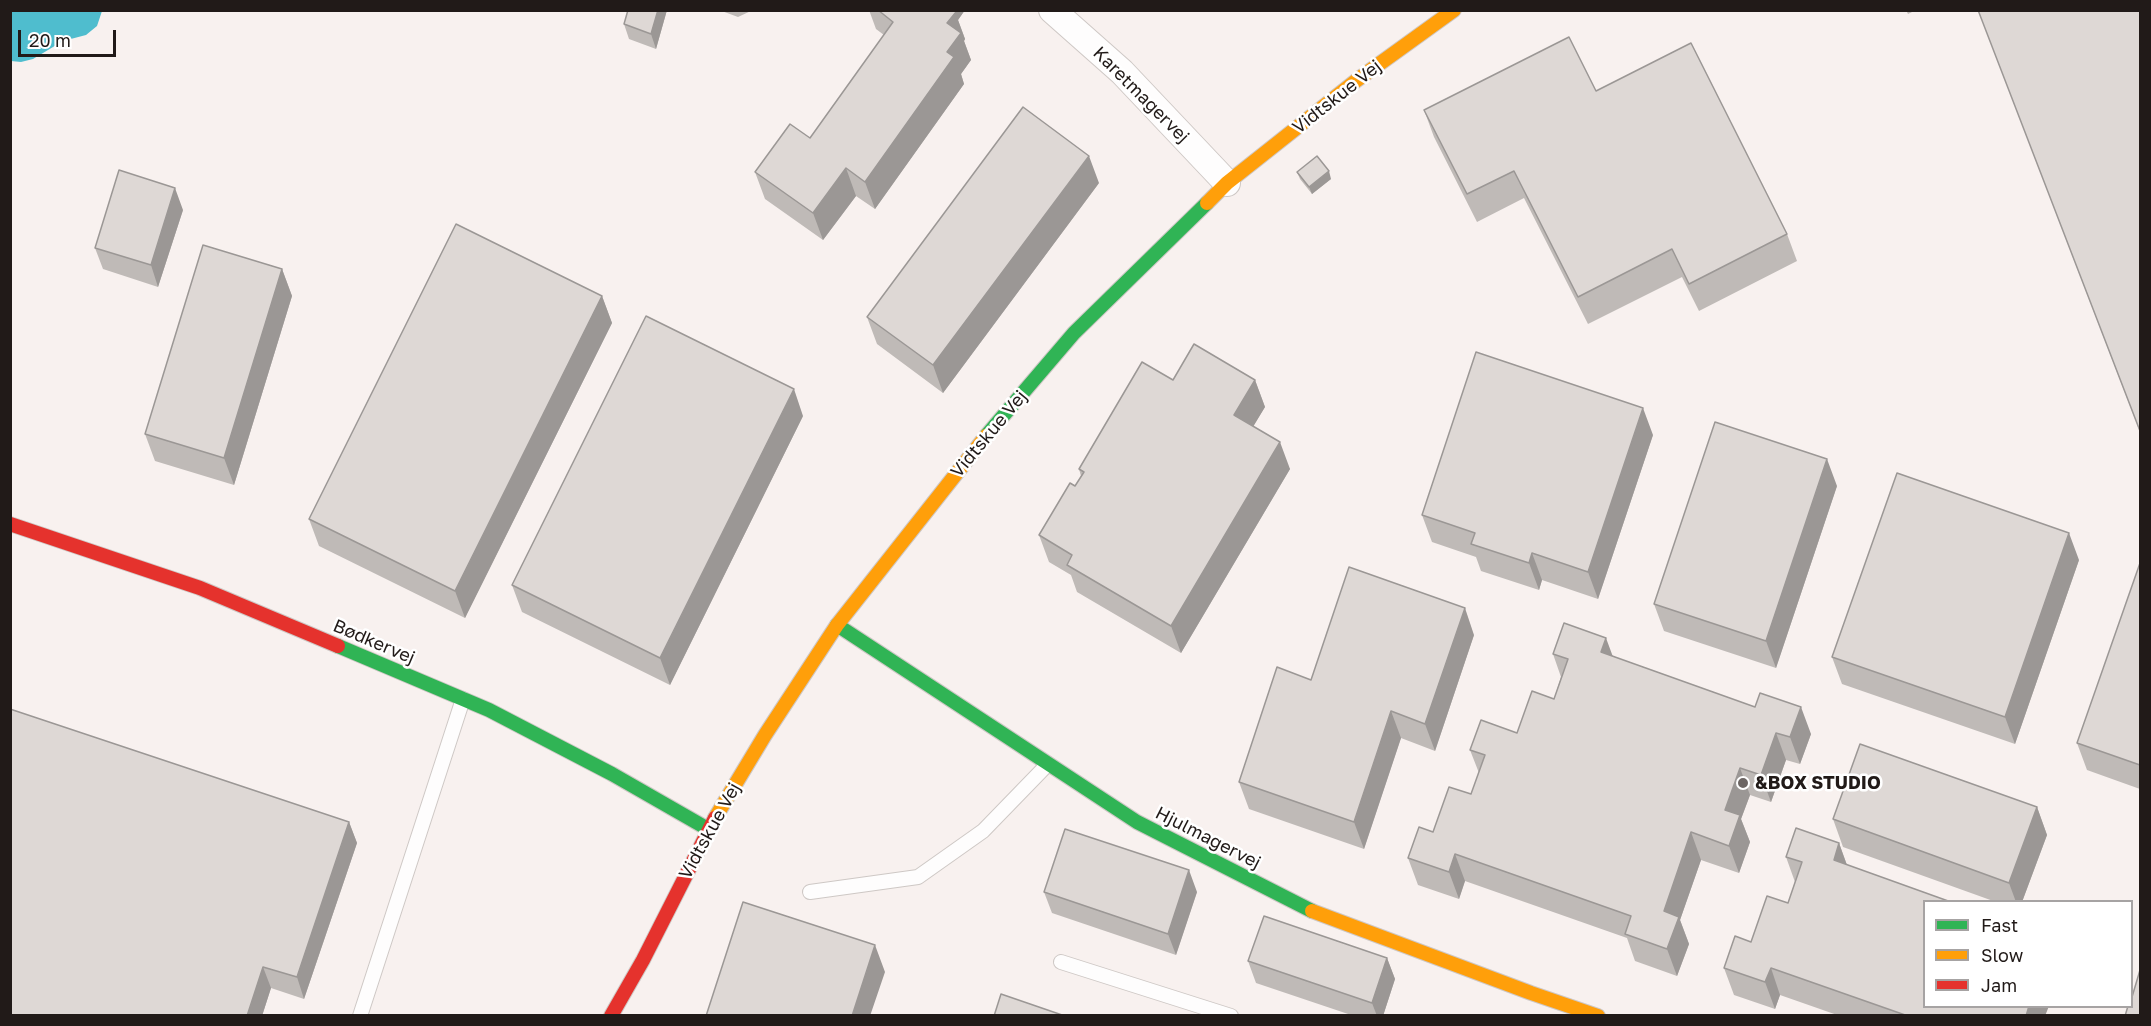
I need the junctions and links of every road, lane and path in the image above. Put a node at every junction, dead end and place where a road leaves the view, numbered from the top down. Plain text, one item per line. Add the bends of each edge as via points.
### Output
1 (1052, 10) edge
2 (1454, 10) edge
3 (1227, 183) junction
4 (10, 524) edge
5 (837, 625) junction
6 (464, 699) junction
7 (1048, 764) junction
8 (708, 830) junction
9 (810, 892) dead end
10 (643, 960) junction
11 (1061, 962) dead end
12 (360, 1016) edge
13 (611, 1016) edge
14 (621, 1016) edge
15 (1231, 1016) edge
16 (1598, 1016) edge

1 - 3 street, Karetmagervej via 1122,72
2 - 3 street, Vidtskue Vej via 1357,80
3 - 5 street, Vidtskue Vej via 1074,333 974,450
4 - 6 street, Bødkervej via 200,588
5 - 7 street, Hjulmagervej
5 - 8 street, Vidtskue Vej
6 - 8 street, Bødkervej via 612,774
6 - 12 lane
7 - 9 lane via 983,831 918,877
7 - 16 street, Hjulmagervej via 1137,822 1321,915
8 - 10 street, Vidtskue Vej
10 - 13 street, Vidtskue Vej
10 - 14 street, Vidtskue Vej
11 - 15 lane

